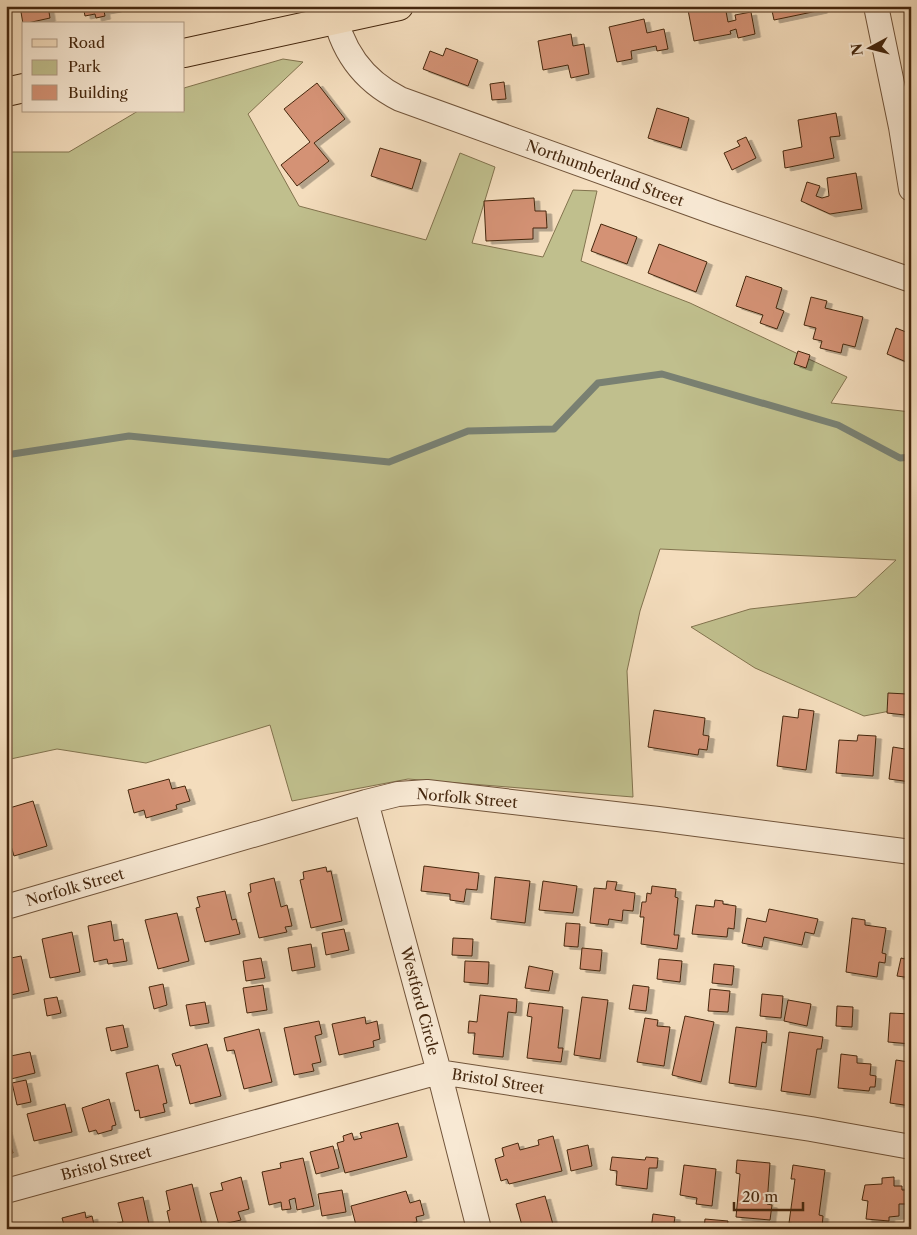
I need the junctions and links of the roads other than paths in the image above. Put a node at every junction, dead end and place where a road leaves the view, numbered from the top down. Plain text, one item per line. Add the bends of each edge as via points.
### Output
1 (400, 6) edge
2 (876, 6) edge
3 (334, 13) edge
4 (185, 53) edge
5 (22, 88) edge
6 (6, 92) edge
7 (911, 189) edge
8 (911, 280) edge
9 (366, 802) junction
10 (911, 852) edge
11 (6, 907) edge
12 (439, 1072) junction
13 (911, 1147) edge
14 (6, 1191) edge
15 (479, 1229) edge

1 - 3 main road
2 - 7 street
3 - 4 main road
3 - 8 street, Northumberland Street via 356,64 375,84 400,99
5 - 6 main road
9 - 10 street, Norfolk Street via 398,794 427,792
9 - 11 street, Norfolk Street
9 - 12 street, Westford Circle
12 - 13 street, Bristol Street
12 - 14 street, Bristol Street
12 - 15 street, Westford Circle

